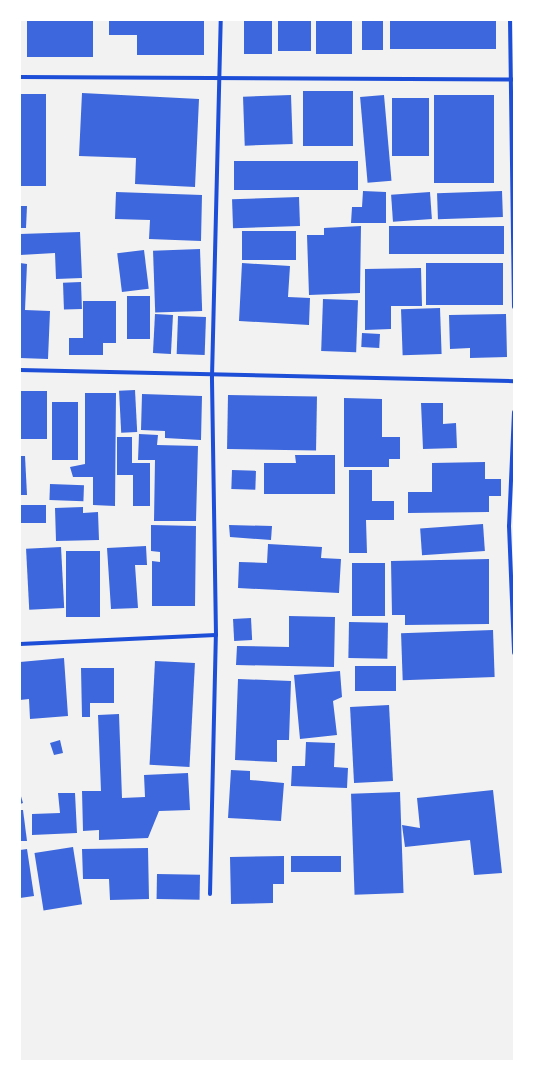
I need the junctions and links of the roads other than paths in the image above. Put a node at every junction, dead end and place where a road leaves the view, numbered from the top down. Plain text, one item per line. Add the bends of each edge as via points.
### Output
1 (221, 20) edge
2 (510, 20) edge
3 (20, 77) edge
4 (217, 80) junction
5 (512, 80) edge
6 (514, 307) edge
7 (20, 370) edge
8 (212, 377) junction
9 (514, 381) edge
10 (514, 412) edge
11 (514, 525) edge
12 (509, 526) junction
13 (216, 635) junction
14 (20, 644) edge
15 (514, 654) edge
16 (210, 894) dead end

1 - 4 street
2 - 5 street
3 - 4 street
4 - 5 street
4 - 8 street
5 - 6 street
7 - 8 street
8 - 9 street
8 - 13 street
10 - 12 street
11 - 12 street
12 - 15 street
13 - 14 street
13 - 16 street

